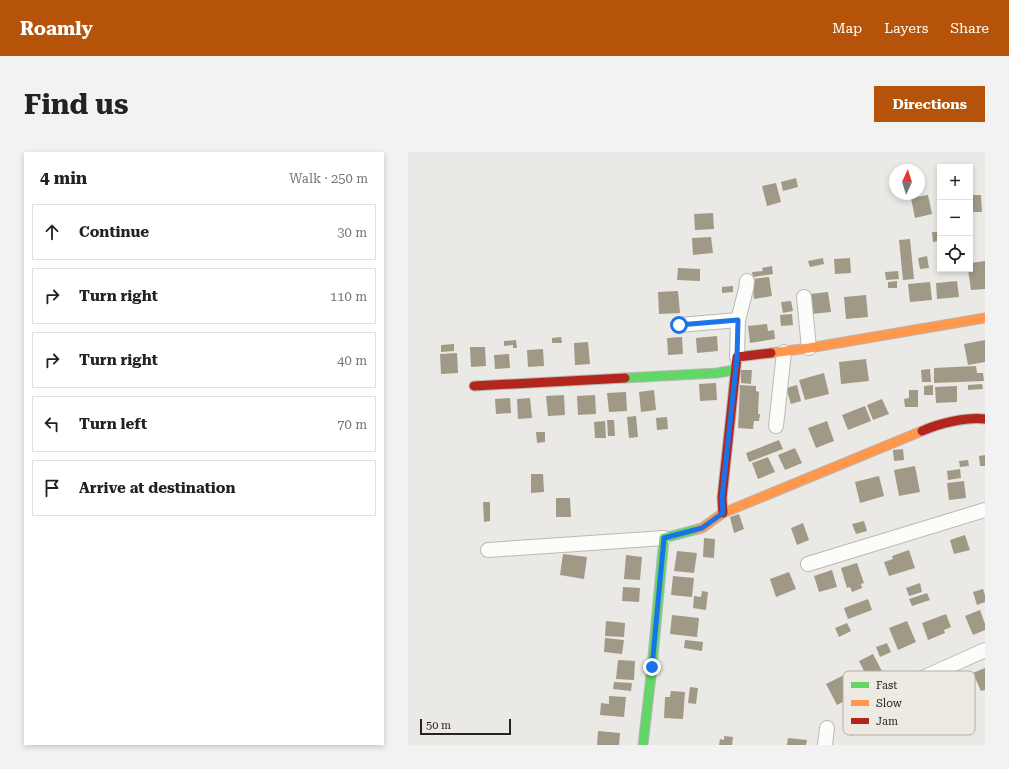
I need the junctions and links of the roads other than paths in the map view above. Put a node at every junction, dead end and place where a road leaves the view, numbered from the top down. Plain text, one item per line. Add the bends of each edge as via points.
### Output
1 (747, 281) dead end
2 (804, 297) dead end
3 (985, 318) edge
4 (738, 320) junction
5 (679, 325) dead end
6 (809, 348) junction
7 (784, 352) junction
8 (736, 364) junction
9 (474, 386) dead end
10 (985, 419) edge
11 (776, 426) dead end
12 (985, 510) edge
13 (723, 513) junction
14 (664, 538) junction
15 (488, 550) dead end
16 (808, 564) dead end
17 (985, 650) edge
18 (938, 671) edge
19 (827, 728) dead end
20 (643, 745) edge
21 (825, 745) edge

1 - 4 street
2 - 6 street
3 - 6 street
4 - 5 street
4 - 8 street
6 - 7 street
7 - 8 street
7 - 11 street
8 - 9 street via 716,373
8 - 13 street via 722,498
10 - 13 street via 975,418 933,426
12 - 16 street
13 - 14 street via 702,528
14 - 15 street
14 - 20 street
17 - 18 street
19 - 21 street

